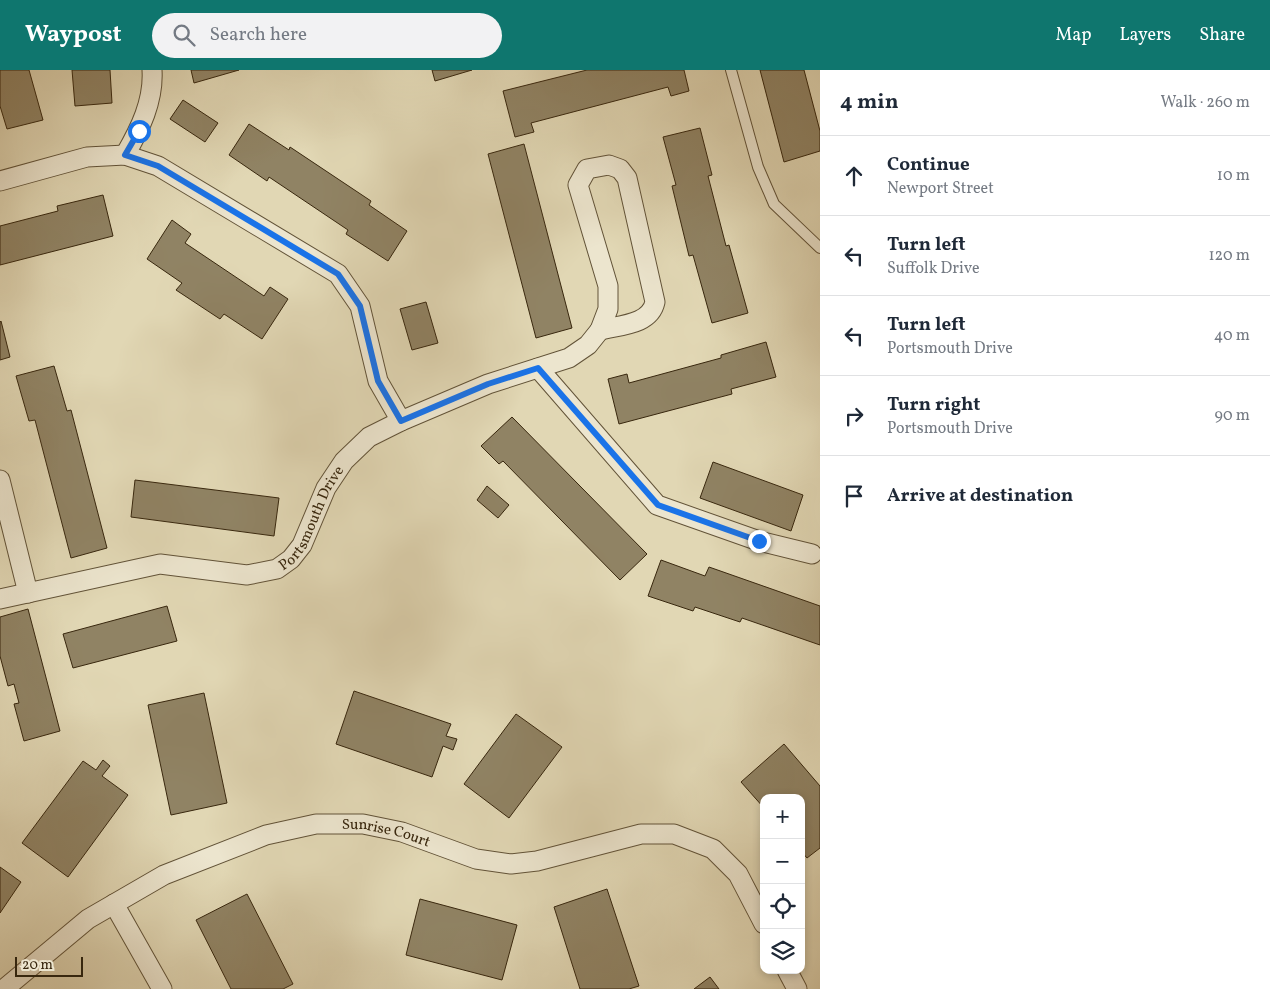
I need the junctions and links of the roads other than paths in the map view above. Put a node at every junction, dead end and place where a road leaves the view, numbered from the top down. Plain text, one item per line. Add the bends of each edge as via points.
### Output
1 (152, 70) edge
2 (731, 70) edge
3 (125, 155) junction
4 (0, 181) edge
5 (820, 248) edge
6 (600, 330) junction
7 (538, 368) junction
8 (401, 421) junction
9 (0, 480) edge
10 (812, 554) dead end
11 (28, 593) junction
12 (0, 599) edge
13 (114, 904) junction
14 (760, 916) edge
15 (789, 974) edge
16 (4, 989) edge
17 (162, 989) edge
18 (797, 989) edge

1 - 3 street via 148,107
2 - 5 lane via 758,167 774,204
3 - 4 street via 87,157
3 - 8 street via 158,166 338,274 360,306 378,381
6 - 6 street via 608,309 608,286 578,184 587,169 609,165 620,169 626,178 655,302 646,319
6 - 7 street, Portsmouth Drive via 588,345 570,358
7 - 8 street, Portsmouth Drive via 488,384
7 - 10 street via 658,505 759,541
8 - 11 street, Portsmouth Drive via 369,437 344,461 326,488 302,545 277,569 247,575 160,564
9 - 11 street
11 - 12 street, Portsmouth Drive
13 - 14 street, Sunrise Court via 164,875 266,835 316,824 363,824 402,832 476,859 511,864 537,861 641,834 674,834 713,849 738,874
13 - 16 street, Sunrise Court via 88,919
13 - 17 street
15 - 18 street

